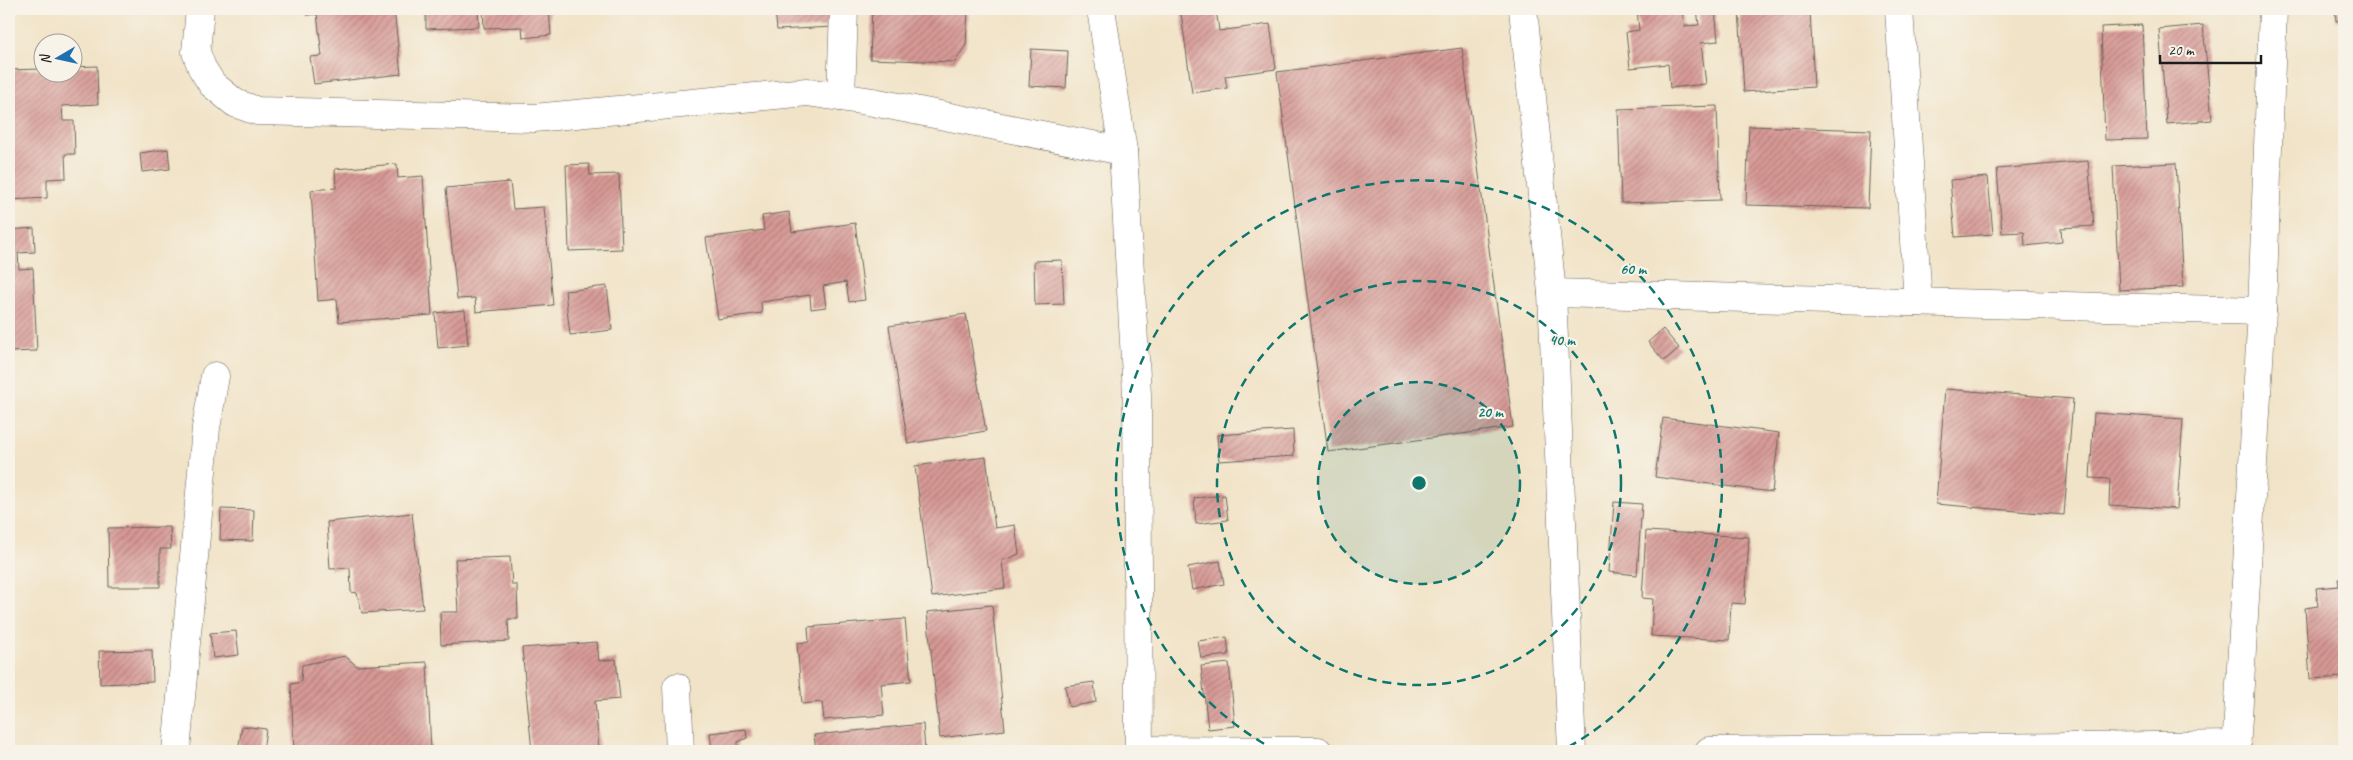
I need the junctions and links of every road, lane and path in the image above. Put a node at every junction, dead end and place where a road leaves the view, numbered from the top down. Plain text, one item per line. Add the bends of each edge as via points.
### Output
1 (200, 9) edge
2 (844, 9) edge
3 (1101, 9) edge
4 (1523, 9) edge
5 (1899, 9) edge
6 (2273, 9) edge
7 (841, 97) junction
8 (1123, 151) junction
9 (1552, 293) junction
10 (1918, 302) junction
11 (2262, 311) junction
12 (215, 376) dead end
13 (677, 687) dead end
14 (2236, 748) edge
15 (1860, 750) edge
16 (176, 751) edge
17 (680, 751) edge
18 (1139, 751) edge
19 (1318, 751) edge
20 (1572, 751) edge
21 (1709, 751) edge

1 - 7 street via 196,52 202,68 212,84 234,102 257,111 534,118 807,92
2 - 7 street
3 - 8 street
4 - 9 street
5 - 10 street
6 - 11 street
7 - 8 street
8 - 18 street via 1137,394
9 - 10 street
9 - 20 street
10 - 11 street
11 - 14 street
12 - 16 street via 206,428
13 - 17 street
14 - 15 street
15 - 21 street
18 - 19 street

